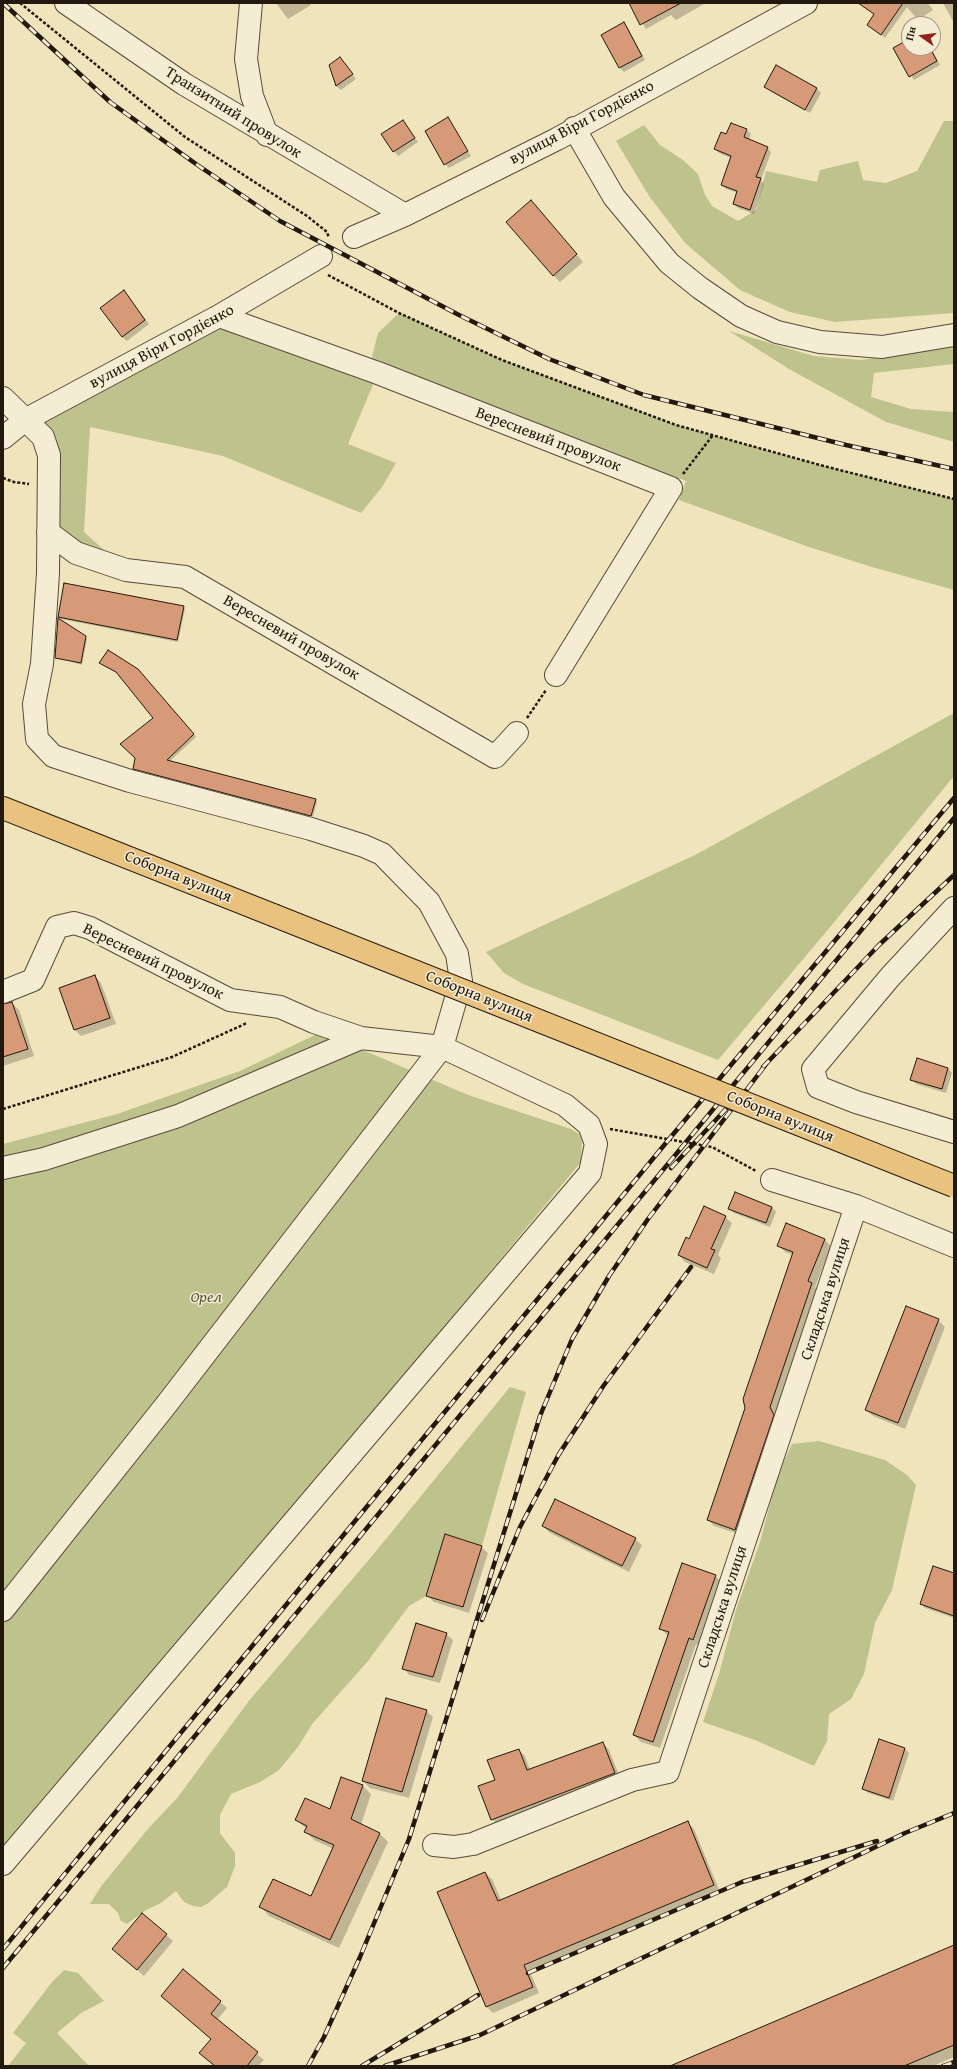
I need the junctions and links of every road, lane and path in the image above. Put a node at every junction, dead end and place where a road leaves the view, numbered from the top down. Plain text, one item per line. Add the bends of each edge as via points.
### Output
1 (20, 3) edge
2 (66, 3) edge
3 (251, 3) edge
4 (806, 3) edge
5 (574, 128) junction
6 (267, 135) junction
7 (405, 215) junction
8 (354, 237) dead end
9 (320, 255) junction
10 (219, 316) junction
11 (954, 335) edge
12 (3, 398) edge
13 (24, 420) junction
14 (713, 435) junction
15 (3, 438) edge
16 (3, 478) edge
17 (671, 488) junction
18 (48, 492) junction
19 (954, 498) edge
20 (48, 532) junction
21 (556, 675) joint
22 (517, 733) joint
23 (3, 808) edge
24 (954, 908) edge
25 (3, 992) edge
26 (252, 1021) dead end
27 (361, 1038) junction
28 (442, 1047) junction
29 (3, 1109) edge
30 (589, 1125) junction
31 (954, 1132) edge
32 (3, 1168) edge
33 (772, 1180) joint
34 (954, 1186) edge
35 (856, 1206) junction
36 (954, 1246) edge
37 (3, 1610) edge
38 (434, 1845) dead end
39 (3, 1864) edge

1 - 9 path via 185,137 307,216 327,232
2 - 6 street, Транзитний провулок via 184,84
3 - 6 street via 246,59 252,96
4 - 5 street, вулиця Віри Гордієнко
5 - 7 street, вулиця Віри Гордієнко
5 - 11 street via 614,197 669,263 741,316 777,332 820,342 882,347
6 - 7 street, Транзитний провулок
7 - 8 street, вулиця Віри Гордієнко
9 - 10 street, вулиця Віри Гордієнко
9 - 14 path via 399,313 502,360 676,425
10 - 13 street, вулиця Віри Гордієнко
10 - 17 street, Вересневий провулок via 385,376
12 - 13 street
13 - 15 street, вулиця Віри Гордієнко
13 - 18 street via 36,428 46,444 49,455
14 - 17 path
14 - 19 path
16 - 18 path via 26,483
17 - 21 street
18 - 20 street
20 - 22 street, Вересневий провулок via 76,553 119,567 185,577 495,757
20 - 28 street via 42,664 34,704 37,739 53,756 130,782 311,829 382,854 429,902 457,954 461,981
21 - 22 path
23 - 34 main road, Соборна вулиця, bridge
24 - 31 street via 890,977 813,1069 818,1087 856,1102
25 - 27 street, Вересневий провулок via 33,980 57,926 74,923 90,928 230,1000 280,1008
26 - 29 path via 172,1057
27 - 28 street
27 - 32 street via 178,1116 44,1159
28 - 30 street via 565,1105
28 - 37 street via 166,1405
30 - 33 path via 712,1147
30 - 39 street via 596,1144 590,1173
33 - 35 street
35 - 36 street
35 - 38 street, Складська вулиця via 668,1772 632,1780 473,1844 454,1847

